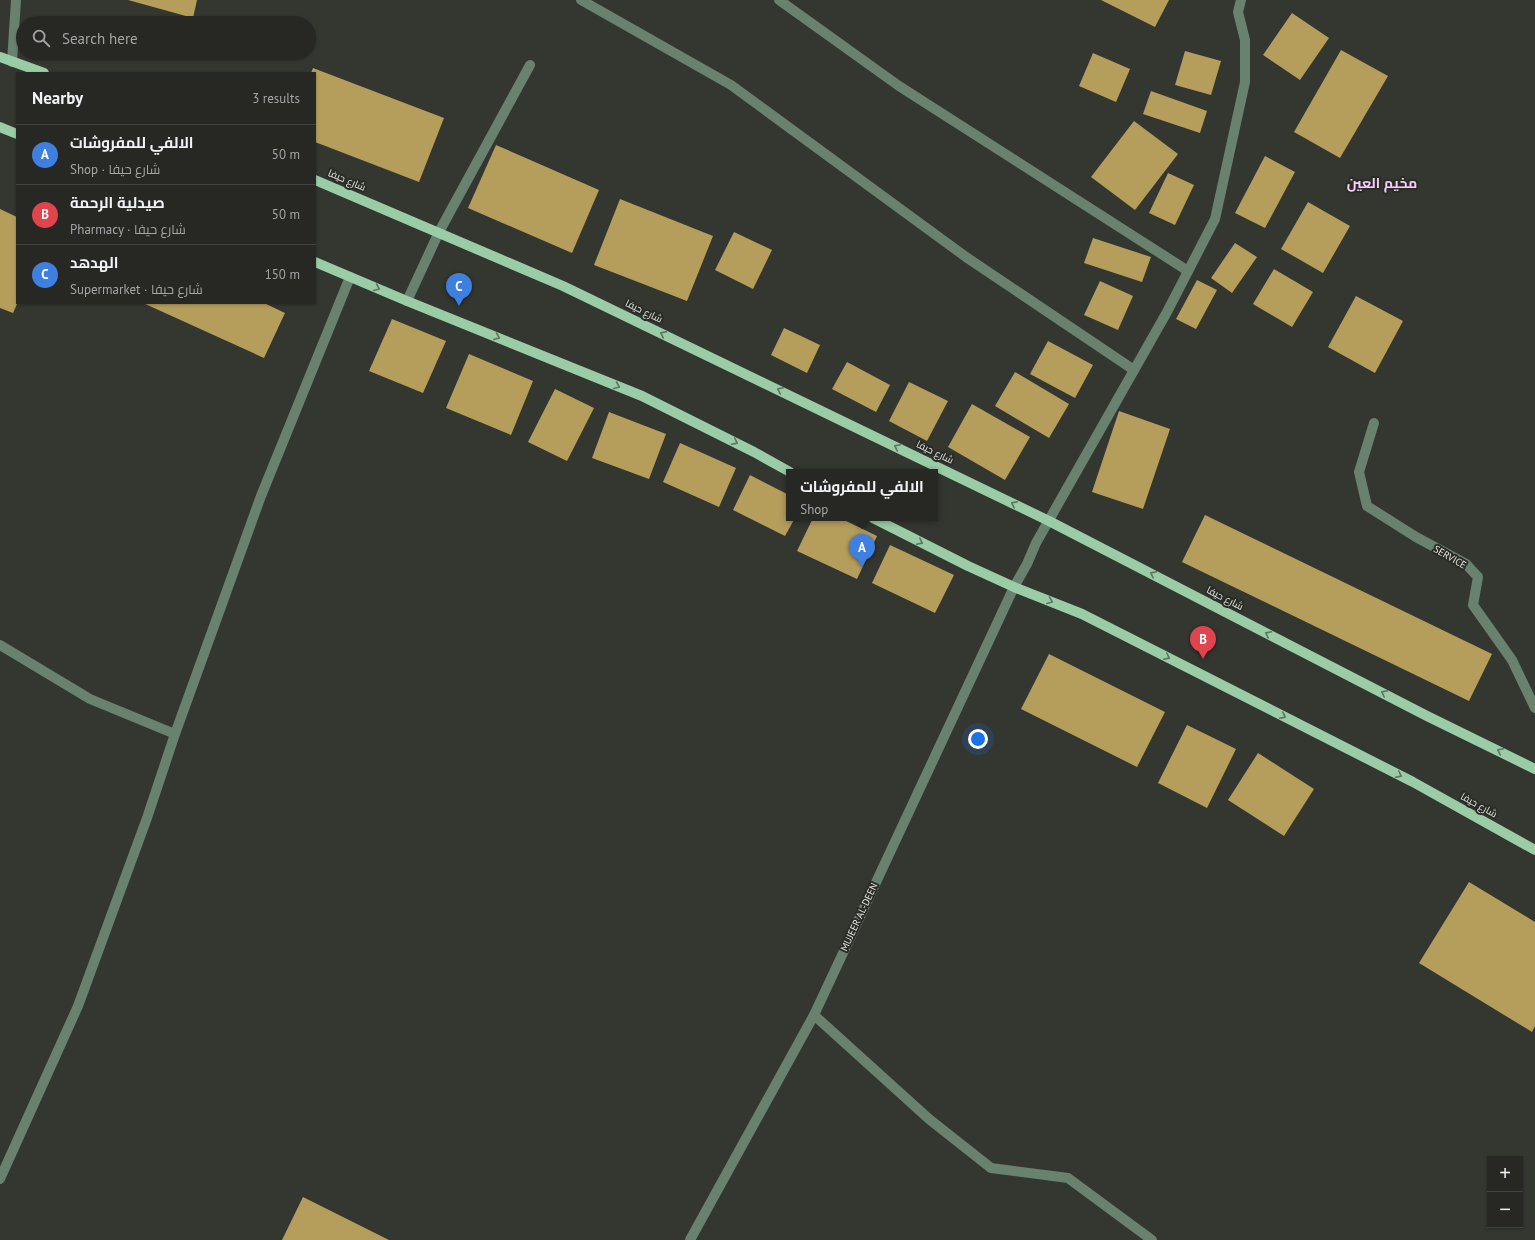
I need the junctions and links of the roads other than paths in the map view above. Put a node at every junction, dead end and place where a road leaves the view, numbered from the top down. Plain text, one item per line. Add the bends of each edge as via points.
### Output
1 (16, 0) edge
2 (581, 0) edge
3 (779, 0) edge
4 (1240, 0) edge
5 (0, 57) edge
6 (12, 62) junction
7 (530, 65) dead end
8 (41, 72) edge
9 (0, 127) edge
10 (16, 134) edge
11 (316, 180) edge
12 (439, 232) junction
13 (316, 262) edge
14 (1188, 271) junction
15 (350, 277) junction
16 (407, 301) junction
17 (1134, 370) junction
18 (1374, 423) dead end
19 (786, 470) edge
20 (879, 521) edge
21 (1049, 521) junction
22 (1014, 587) junction
23 (0, 645) edge
24 (1535, 708) edge
25 (175, 734) junction
26 (1535, 769) edge
27 (1535, 850) edge
28 (814, 1015) junction
29 (0, 1179) edge
30 (690, 1240) edge
31 (1152, 1240) edge

1 - 6 street
2 - 17 street via 731,85 966,257
3 - 14 street via 899,86
4 - 14 street, MUJEER AL-DEEN via 1238,12 1245,40 1245,82 1214,219
5 - 6 main road
6 - 8 main road
7 - 12 street
9 - 10 main road
11 - 12 main road, شارع حيفا
12 - 16 street
21 -> 12 main road, شارع حيفا via 563,286
13 - 15 main road
14 - 17 street, MUJEER AL-DEEN
15 -> 16 main road
15 - 25 street via 261,496
16 -> 19 main road via 642,396
17 - 21 street, MUJEER AL-DEEN
18 - 24 street, SERVICE via 1359,472 1367,506 1466,564 1478,577 1473,605 1512,660
20 -> 22 main road, شارع حيفا
21 - 22 street, MUJEER AL-DEEN
26 -> 21 main road, شارع حيفا
22 -> 27 main road, شارع حيفا via 1082,614 1413,782
22 - 28 street, MUJEER AL-DEEN
23 - 25 street via 90,699
25 - 29 street via 78,1006
28 - 30 street, MUJEER AL-DEEN
28 - 31 street via 929,1120 991,1168 1068,1178

